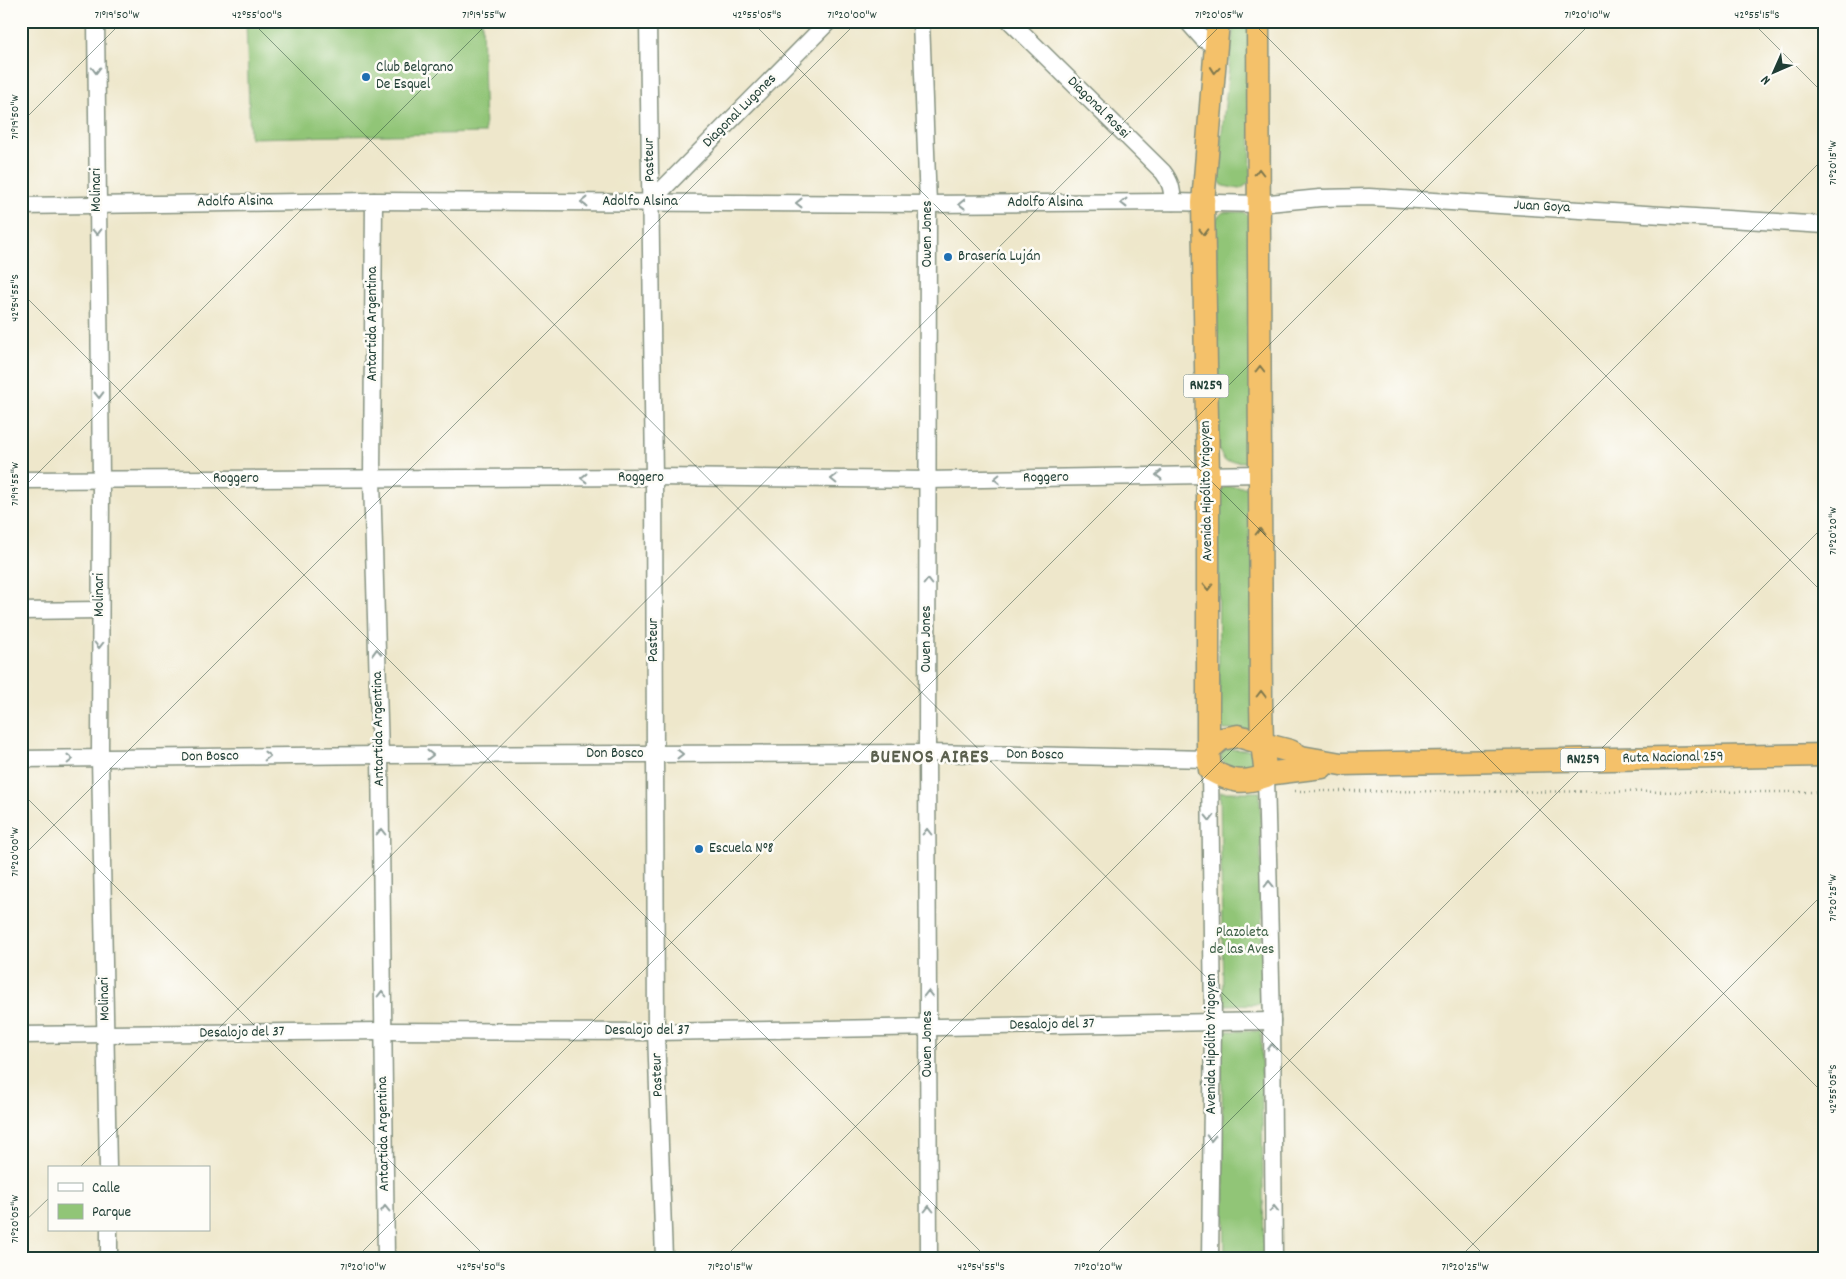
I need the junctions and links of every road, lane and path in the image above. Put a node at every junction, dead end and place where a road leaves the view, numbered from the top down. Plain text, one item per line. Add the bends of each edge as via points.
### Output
1 (96, 21) edge
2 (648, 21) edge
3 (829, 21) edge
4 (921, 21) edge
5 (1010, 21) edge
6 (1187, 21) edge
7 (1218, 21) edge
8 (1258, 21) edge
9 (1217, 46) junction
10 (374, 201) junction
11 (650, 202) junction
12 (1173, 202) junction
13 (1203, 203) junction
14 (97, 204) junction
15 (928, 204) junction
16 (1259, 204) junction
17 (21, 206) edge
18 (1825, 225) edge
19 (1208, 474) junction
20 (1260, 474) junction
21 (654, 477) junction
22 (101, 479) junction
23 (372, 479) junction
24 (21, 480) edge
25 (928, 480) junction
26 (99, 610) junction
27 (21, 611) edge
28 (1263, 744) junction
29 (927, 752) junction
30 (654, 754) junction
31 (380, 755) junction
32 (1825, 755) edge
33 (100, 758) junction
34 (21, 759) edge
35 (1209, 760) junction
36 (1341, 764) junction
37 (1266, 780) junction
38 (1825, 792) edge
39 (1272, 1021) junction
40 (1213, 1022) junction
41 (928, 1027) junction
42 (382, 1031) junction
43 (656, 1032) junction
44 (21, 1035) edge
45 (106, 1035) junction
46 (108, 1166) edge
47 (109, 1232) edge
48 (109, 1258) edge
49 (386, 1258) edge
50 (664, 1258) edge
51 (929, 1258) edge
52 (1210, 1258) edge
53 (1274, 1258) edge

1 -> 14 street, Molinari
2 - 11 street, Pasteur
3 - 11 street, Diagonal Lugones
4 - 15 street, Owen Jones
5 - 12 street, Diagonal Rossi via 1163,172 1170,180
6 - 9 street via 1203,39
7 - 9 highway, Avenida Hipólito Yrigoyen / RN259
16 -> 8 highway
9 -> 13 highway, Avenida Hipólito Yrigoyen / RN259
11 -> 10 street, Adolfo Alsina
10 - 14 street, Adolfo Alsina
10 - 23 street, Antartida Argentina
15 -> 11 street, Adolfo Alsina
11 - 21 street, Pasteur
12 - 13 street, Adolfo Alsina
12 -> 15 street, Adolfo Alsina
13 - 16 street, Adolfo Alsina
13 -> 19 highway, Avenida Hipólito Yrigoyen / RN259
14 - 17 street, Adolfo Alsina
14 -> 22 street, Molinari
15 - 25 street, Owen Jones
16 - 18 street, Juan Goya via 1370,197
20 -> 16 highway
19 - 20 street, Roggero
19 -> 25 street, Roggero
19 -> 35 highway, Avenida Hipólito Yrigoyen / RN259
28 -> 20 highway
21 -> 23 street, Roggero
25 -> 21 street, Roggero
21 - 30 street, Pasteur
22 - 23 street, Roggero
22 - 24 street, Roggero
22 - 26 street, Molinari
31 -> 23 street, Antartida Argentina
29 -> 25 street, Owen Jones
26 - 27 street
26 -> 33 street, Molinari
28 - 35 highway, RN259 via 1238,736 1221,739
28 - 36 highway, Ruta Nacional 259 / RN259 via 1301,757
28 - 37 highway
30 -> 29 street, Don Bosco
29 - 35 street, Don Bosco
41 -> 29 street, Owen Jones
31 -> 30 street, Don Bosco
30 - 43 street, Pasteur
33 -> 31 street, Don Bosco
42 -> 31 street, Antartida Argentina
32 - 36 highway, Ruta Nacional 259 / RN259
34 -> 33 street, Don Bosco
33 - 45 street, Molinari
35 - 37 highway, RN259 via 1225,779
35 -> 40 street, Avenida Hipólito Yrigoyen
36 - 37 highway, Ruta Nacional 259 / RN259
37 - 38 path
39 -> 37 street
39 - 40 street, Desalojo del 37
53 -> 39 street
40 - 41 street, Desalojo del 37
40 -> 52 street, Avenida Hipólito Yrigoyen
41 - 43 street, Desalojo del 37
51 -> 41 street, Owen Jones
42 - 43 street, Desalojo del 37
42 - 45 street, Desalojo del 37
49 -> 42 street, Antartida Argentina
43 - 50 street, Pasteur
44 - 45 street, Desalojo del 37
45 - 46 street, Molinari
47 - 48 street

